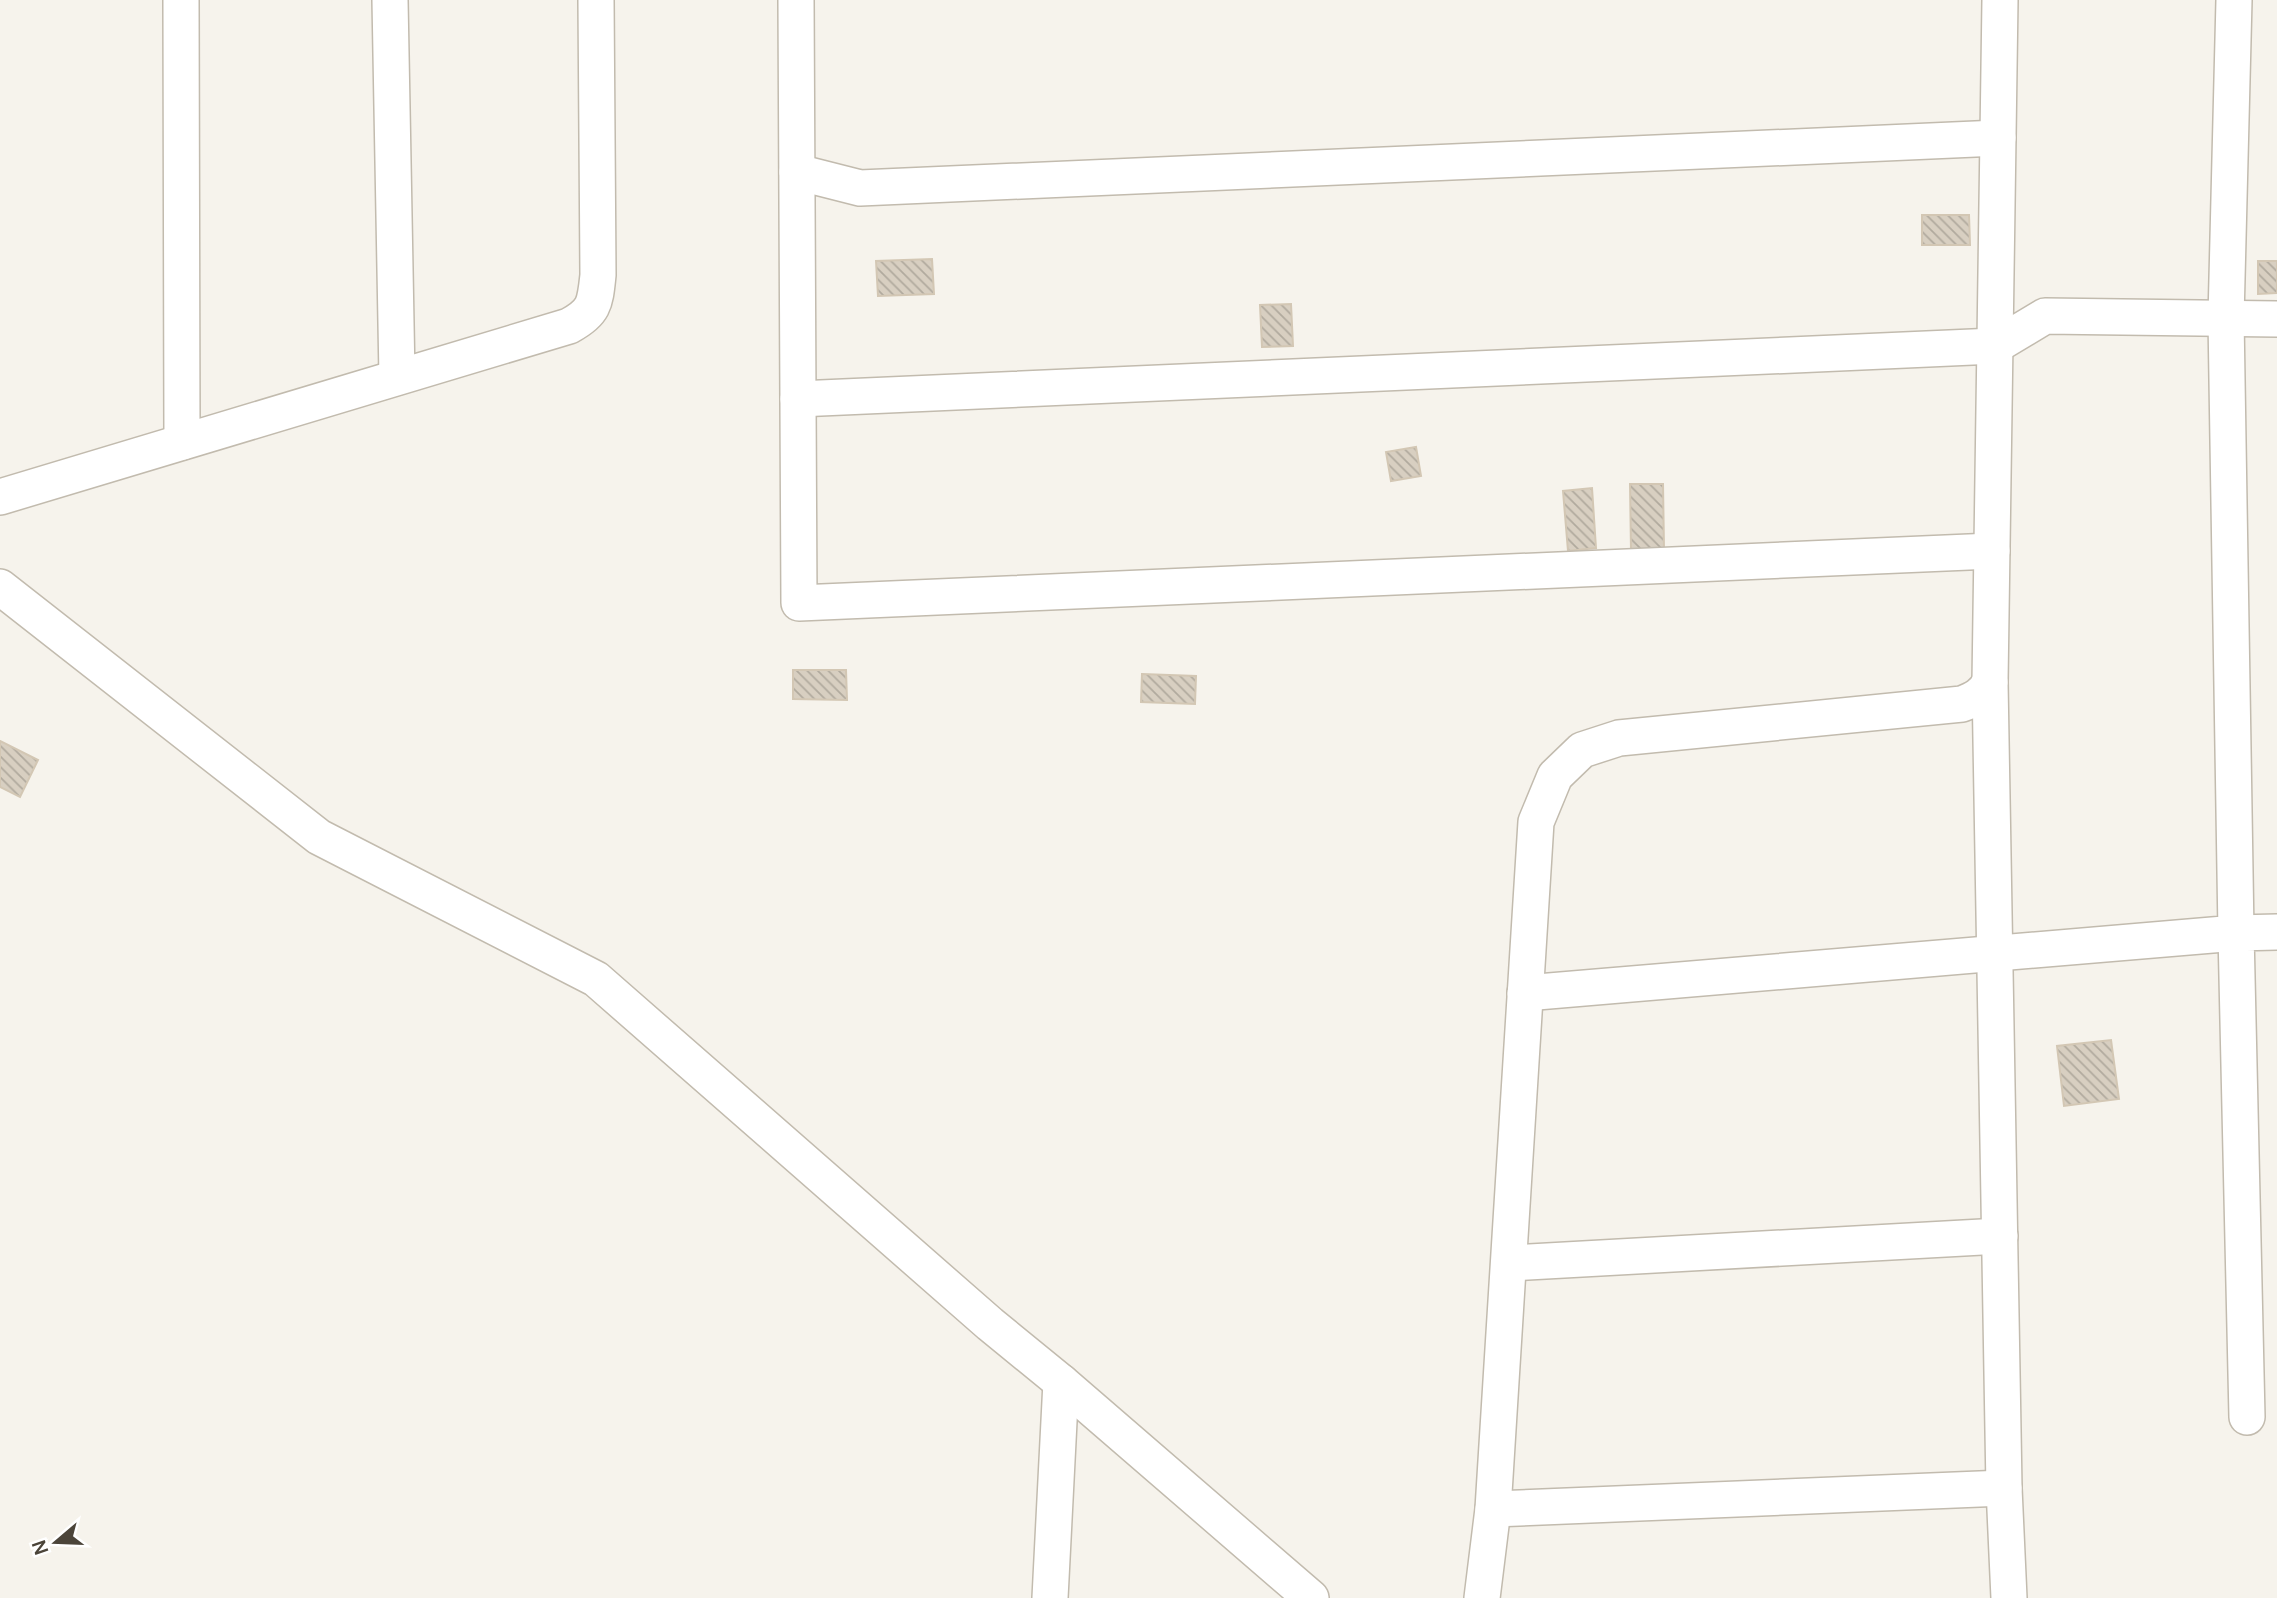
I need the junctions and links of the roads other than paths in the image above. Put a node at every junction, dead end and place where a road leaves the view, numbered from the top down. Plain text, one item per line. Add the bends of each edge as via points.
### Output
1 (181, 0) edge
2 (390, 0) edge
3 (596, 0) edge
4 (796, 0) edge
5 (2000, 0) edge
6 (2234, 0) edge
7 (1998, 138) junction
8 (797, 172) junction
9 (2226, 318) junction
10 (2277, 319) edge
11 (1995, 346) junction
12 (397, 377) junction
13 (798, 399) junction
14 (182, 442) junction
15 (0, 497) edge
16 (1992, 551) junction
17 (0, 587) edge
18 (1990, 682) junction
19 (2277, 932) edge
20 (2236, 933) junction
21 (1995, 954) junction
22 (1525, 993) junction
23 (2000, 1236) junction
24 (1509, 1263) junction
25 (1061, 1382) junction
26 (2247, 1417) dead end
27 (2004, 1489) junction
28 (1493, 1509) junction
29 (1050, 1598) edge
30 (1311, 1598) edge
31 (1482, 1598) edge
32 (2009, 1598) edge

1 - 14 street
2 - 12 street
3 - 12 street via 598,275 592,308 569,326
4 - 8 street
5 - 7 street
6 - 9 street
7 - 8 street via 860,188
7 - 11 street
8 - 13 street
9 - 10 street
9 - 11 street via 2045,316
9 - 20 street
11 - 13 street
11 - 16 street
12 - 14 street
13 - 16 street via 799,603
14 - 15 street
16 - 18 street
17 - 25 street via 319,837 596,979
18 - 21 street
18 - 22 street via 1977,698 1962,704 1619,738 1582,750 1555,776 1536,822
19 - 20 street
20 - 21 street
20 - 26 street
21 - 22 street
21 - 23 street
22 - 24 street
23 - 24 street
23 - 27 street
24 - 28 street
25 - 29 street
25 - 30 street
27 - 28 street
27 - 32 street
28 - 31 street

